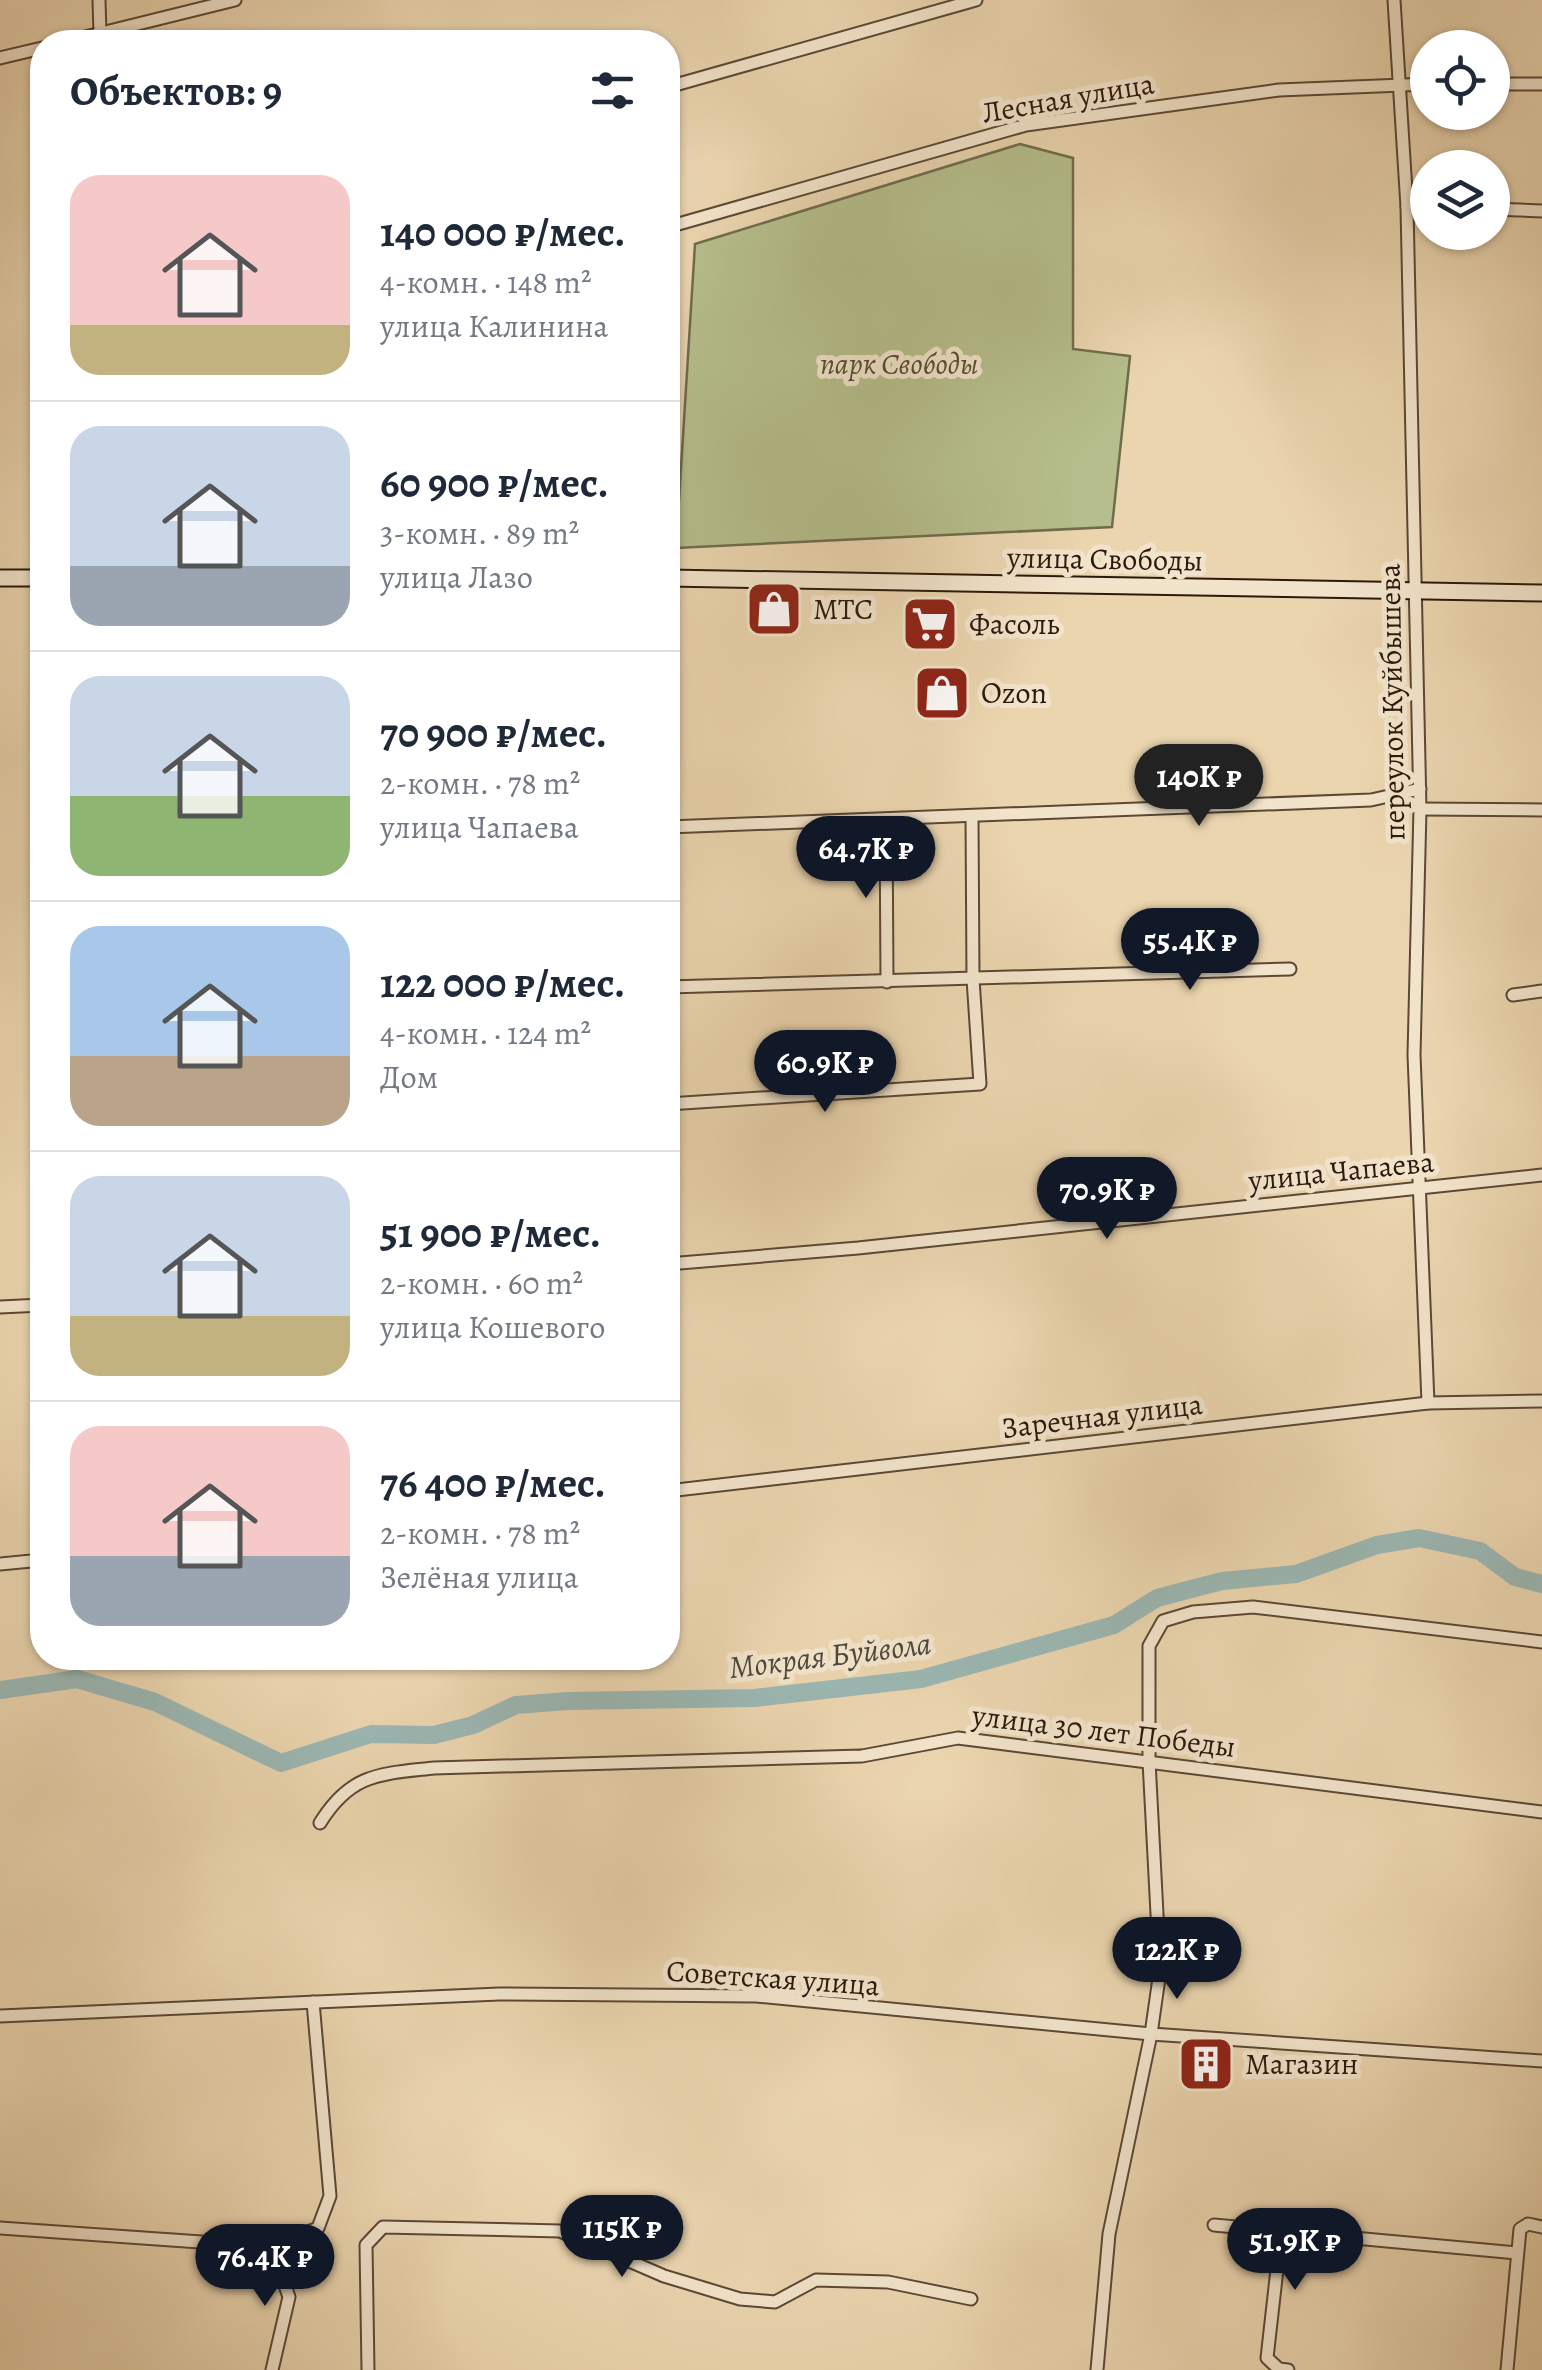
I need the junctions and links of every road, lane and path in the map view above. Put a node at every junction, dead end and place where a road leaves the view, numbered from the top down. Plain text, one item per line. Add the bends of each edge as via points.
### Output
1 (98, 0) edge
2 (235, 0) edge
3 (976, 0) edge
4 (1394, 0) edge
5 (100, 30) edge
6 (129, 30) edge
7 (30, 51) edge
8 (0, 58) edge
9 (680, 83) edge
10 (1401, 84) junction
11 (1410, 84) edge
12 (1510, 84) edge
13 (1542, 84) edge
14 (1407, 207) junction
15 (1410, 207) edge
16 (1510, 210) edge
17 (1542, 210) edge
18 (680, 224) edge
19 (0, 578) edge
20 (30, 578) edge
21 (680, 578) edge
22 (1416, 592) junction
23 (1542, 593) edge
24 (1420, 789) junction
25 (1420, 809) junction
26 (1542, 810) edge
27 (972, 816) junction
28 (886, 819) junction
29 (680, 826) edge
30 (1290, 969) dead end
31 (972, 980) junction
32 (887, 982) junction
33 (680, 987) edge
34 (1542, 991) edge
35 (1513, 995) dead end
36 (680, 1103) edge
37 (1542, 1176) edge
38 (1420, 1188) junction
39 (680, 1263) edge
40 (30, 1306) edge
41 (0, 1307) edge
42 (1542, 1401) edge
43 (1428, 1403) junction
44 (680, 1490) edge
45 (30, 1561) edge
46 (0, 1564) edge
47 (1542, 1642) edge
48 (1149, 1761) junction
49 (1542, 1812) edge
50 (320, 1822) dead end
51 (313, 2002) junction
52 (0, 2016) edge
53 (1152, 2034) junction
54 (1542, 2061) edge
55 (1214, 2225) dead end
56 (1542, 2227) edge
57 (0, 2228) edge
58 (1281, 2234) junction
59 (272, 2247) junction
60 (1517, 2254) junction
61 (971, 2299) dead end
62 (272, 2370) edge
63 (368, 2370) edge
64 (1097, 2370) edge
65 (1288, 2370) edge
66 (1507, 2370) edge

1 - 5 street
2 - 6 street
3 - 9 street
4 - 10 street, переулок Куйбышева
7 - 8 street
10 - 11 street, Лесная улица
10 - 14 street, переулок Куйбышева
10 - 18 street, Лесная улица via 1279,90 1026,124
12 - 13 street
14 - 15 street
14 - 22 street, переулок Куйбышева
16 - 17 street
19 - 20 main road
21 - 22 main road, улица Свободы
22 - 23 main road, улица Свободы
22 - 24 street, переулок Куйбышева
24 - 25 street, переулок Куйбышева
24 - 27 street via 1372,800
25 - 26 street
25 - 38 street, переулок Куйбышева via 1414,1055
27 - 28 street
27 - 31 street
28 - 29 street
28 - 32 street
30 - 31 street
31 - 32 street
31 - 36 street via 980,1084
32 - 33 street
34 - 35 street
37 - 38 street, улица Чапаева
38 - 39 street, улица Чапаева
38 - 43 street, переулок Куйбышева
40 - 41 street
42 - 43 street, Заречная улица
43 - 44 street, Заречная улица
45 - 46 street
47 - 48 street via 1253,1608 1162,1621 1149,1646
48 - 49 street, улица 30 лет Победы
48 - 50 street, улица 30 лет Победы via 958,1738 862,1756 434,1768 367,1777 334,1800
48 - 53 street via 1160,1971
51 - 52 street, Советская улица
51 - 53 street, Советская улица via 498,1994 756,1996
51 - 59 street via 330,2196 318,2228
53 - 54 street, Советская улица
53 - 64 street via 1108,2234
55 - 58 street
56 - 60 street via 1520,2228
57 - 59 street
58 - 60 street
58 - 65 street via 1267,2358
59 - 62 street via 289,2297
60 - 66 street
61 - 63 street via 888,2282 816,2280 775,2302 740,2299 664,2276 560,2231 383,2227 366,2245

